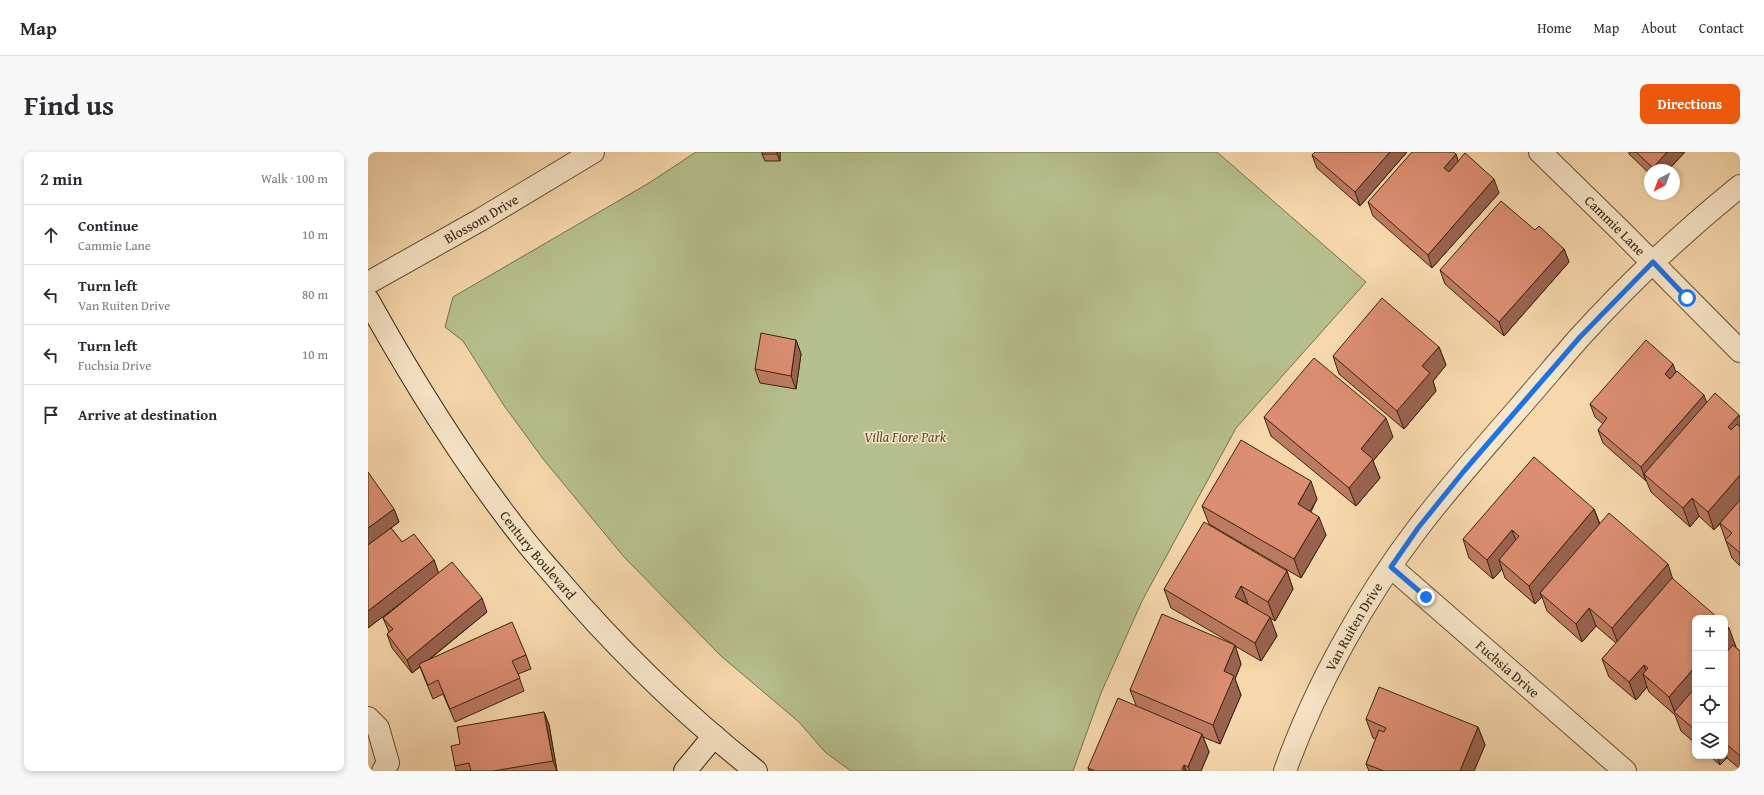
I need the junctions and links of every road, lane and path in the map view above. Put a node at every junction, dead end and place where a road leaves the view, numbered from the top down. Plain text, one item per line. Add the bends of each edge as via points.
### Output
1 (593, 152) edge
2 (1540, 152) edge
3 (1740, 186) edge
4 (1653, 262) junction
5 (368, 283) edge
6 (368, 300) edge
7 (1740, 351) edge
8 (1391, 567) junction
9 (368, 718) edge
10 (714, 736) junction
11 (386, 767) edge
12 (685, 771) edge
13 (756, 771) edge
14 (1285, 771) edge
15 (1625, 771) edge

1 - 5 street, Blossom Drive
2 - 4 street, Cammie Lane
3 - 4 street, Van Ruiten Drive
4 - 7 street, Cammie Lane
4 - 8 street, Van Ruiten Drive via 1580,337 1464,471 1418,528
6 - 10 street, Century Boulevard via 401,360 519,534 582,607 642,669
8 - 14 street, Van Ruiten Drive via 1357,620 1320,688
8 - 15 street, Fuchsia Drive
9 - 11 street via 378,728
10 - 12 street
10 - 13 street, Century Boulevard

